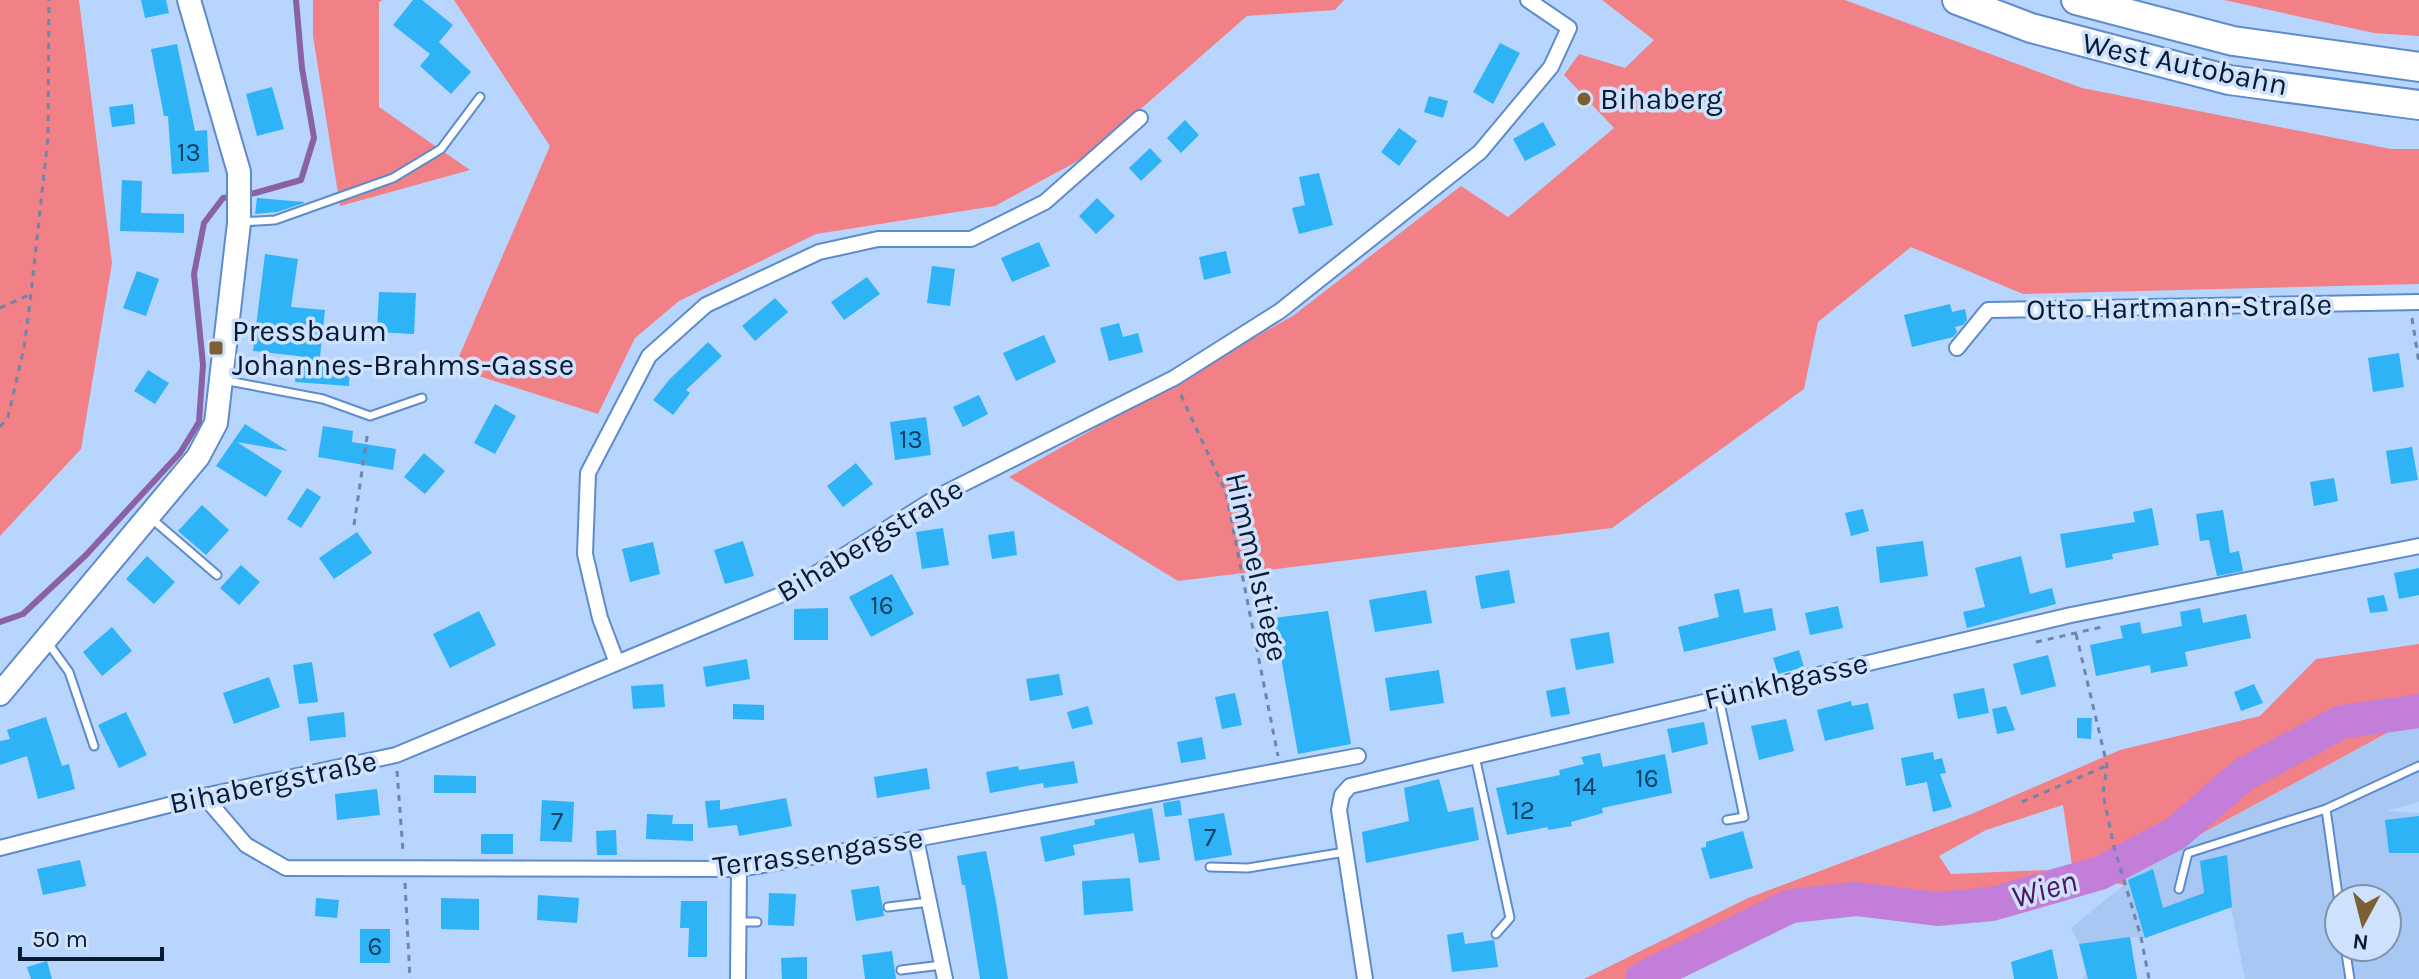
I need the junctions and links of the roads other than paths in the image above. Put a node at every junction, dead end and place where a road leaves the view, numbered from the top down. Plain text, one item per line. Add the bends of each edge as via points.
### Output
1 (189, 0) edge
2 (1528, 0) edge
3 (1957, 0) edge
4 (2076, 0) edge
5 (2419, 67) edge
6 (480, 97) dead end
7 (2419, 105) edge
8 (1140, 118) dead end
9 (239, 216) junction
10 (2414, 302) edge
11 (1957, 348) dead end
12 (221, 380) junction
13 (422, 398) dead end
14 (148, 516) junction
15 (2419, 546) edge
16 (217, 575) dead end
17 (46, 641) junction
18 (617, 663) junction
19 (0, 694) edge
20 (1719, 697) junction
21 (94, 746) dead end
22 (1358, 756) dead end
23 (1475, 756) junction
24 (2419, 766) edge
25 (204, 796) junction
26 (2326, 809) junction
27 (1727, 820) dead end
28 (916, 839) junction
29 (0, 848) edge
30 (1345, 852) junction
31 (1210, 867) dead end
32 (739, 869) junction
33 (2336, 883) edge
34 (2179, 889) dead end
35 (929, 902) junction
36 (888, 907) dead end
37 (739, 922) junction
38 (757, 922) dead end
39 (1496, 934) dead end
40 (901, 970) dead end
41 (943, 972) edge
42 (738, 979) edge
43 (1365, 979) edge

1 - 9 street via 239,172
2 - 18 street, Bihabergstraße via 1569,28 1551,67 1480,152 1280,311 1174,378 937,497 785,593
3 - 7 highway, West Autobahn via 2031,28 2229,80
4 - 5 highway, West Autobahn via 2233,41
6 - 9 lane via 441,149 393,178 275,220
8 - 18 street via 1045,202 971,239 878,239 819,252 706,305 649,356 588,473 585,554
9 - 12 street
10 - 11 street, Otto Hartmann-Straße via 1988,310
12 - 13 lane via 323,399 370,416
12 - 14 street via 216,423 198,457
14 - 16 lane
14 - 17 street
15 - 20 street, Fünkhgasse via 2071,615
17 - 19 street
17 - 21 lane via 69,672
18 - 25 street, Bihabergstraße via 396,755
20 - 23 street, Fünkhgasse
20 - 27 lane via 1744,817
22 - 28 street, Terrassengasse
23 - 30 street, Fünkhgasse via 1350,786 1339,810
23 - 39 lane via 1510,918
24 - 26 lane
25 - 29 street, Bihabergstraße
25 - 32 street, Terrassengasse via 246,845 286,868
26 - 33 lane
26 - 34 lane via 2188,853
28 - 32 street, Terrassengasse
28 - 35 street
30 - 31 lane via 1248,868
30 - 43 street, Fünkhgasse
32 - 37 street
35 - 36 lane
35 - 41 street
37 - 38 lane
37 - 42 street
40 - 41 lane

